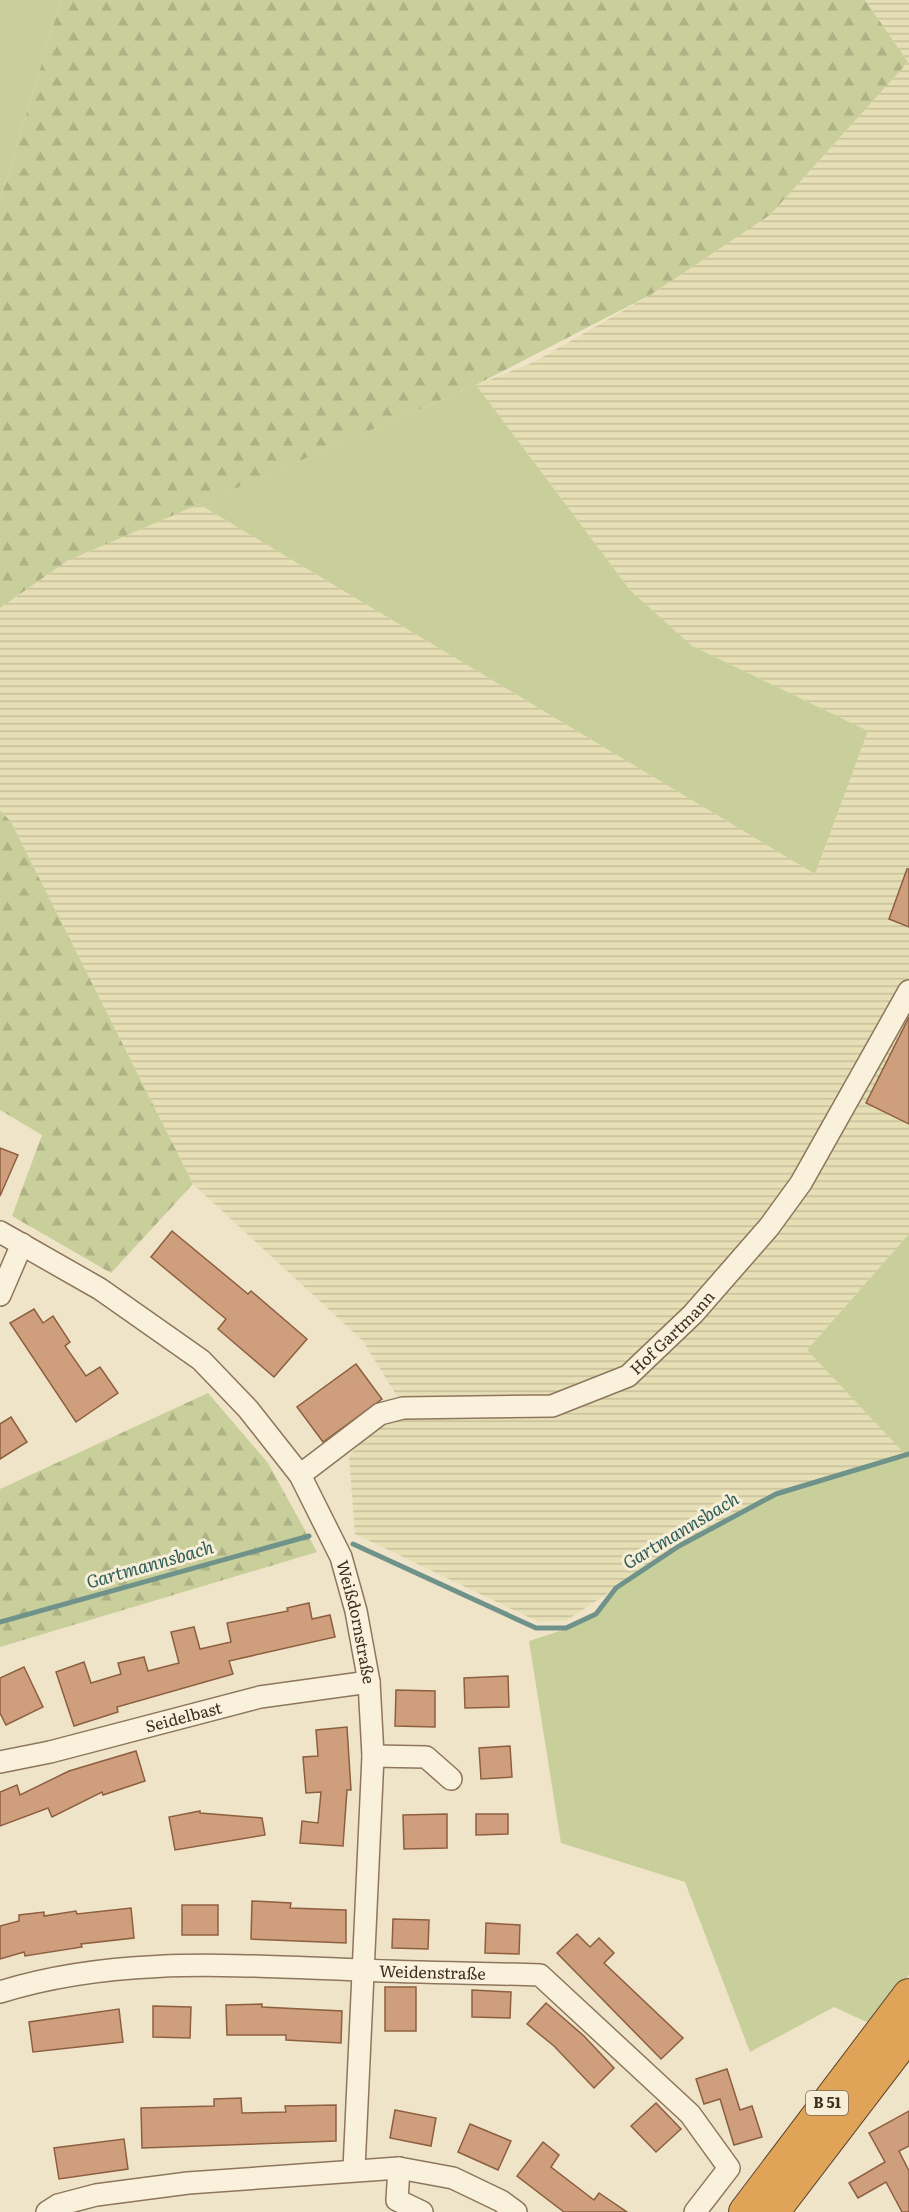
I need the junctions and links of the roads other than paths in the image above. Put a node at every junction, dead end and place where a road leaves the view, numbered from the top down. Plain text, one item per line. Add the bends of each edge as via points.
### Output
1 (909, 991) edge
2 (0, 1232) edge
3 (22, 1244) junction
4 (0, 1295) edge
5 (300, 1475) junction
6 (369, 1682) junction
7 (373, 1756) junction
8 (0, 1762) edge
9 (451, 1779) dead end
10 (362, 1970) junction
11 (0, 1992) edge
12 (909, 1995) edge
13 (909, 2034) edge
14 (399, 2168) junction
15 (354, 2169) junction
16 (47, 2212) edge
17 (422, 2212) edge
18 (516, 2212) edge
19 (695, 2212) edge
20 (745, 2212) edge
21 (773, 2212) edge

1 - 5 street, Hof Gartmann via 801,1183 769,1227 693,1314 628,1376 552,1406 403,1408 380,1414
2 - 3 street, Weißdornstraße
3 - 4 street
3 - 5 street, Weißdornstraße via 100,1289 201,1360 248,1409
5 - 6 street, Weißdornstraße via 341,1557
6 - 7 street, Weißdornstraße
6 - 8 street, Seidelbast via 260,1697
7 - 9 street via 426,1756
7 - 10 street, Weißdornstraße
10 - 11 street, Weidenstraße via 228,1965 133,1967 41,1981
10 - 15 street, Weißdornstraße
10 - 19 street, Weidenstraße via 540,1974 690,2114 729,2168
12 - 20 highway, B 51
13 - 21 highway, B 51
14 - 15 street
14 - 17 street via 397,2200
14 - 18 street via 453,2178
15 - 16 street via 96,2195 58,2205

